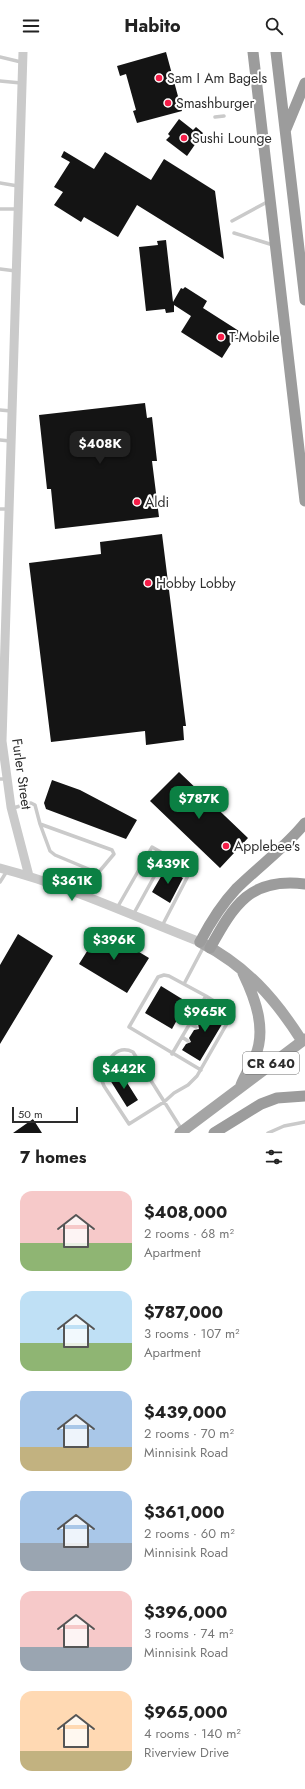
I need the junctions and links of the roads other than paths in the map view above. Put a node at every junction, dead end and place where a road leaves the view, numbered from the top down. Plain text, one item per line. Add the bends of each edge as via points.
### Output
1 (23, 52) edge
2 (253, 52) edge
3 (276, 52) edge
4 (0, 57) edge
5 (22, 62) junction
6 (0, 81) edge
7 (22, 83) junction
8 (305, 83) edge
9 (224, 116) dead end
10 (215, 117) dead end
11 (286, 131) junction
12 (0, 184) edge
13 (18, 186) junction
14 (270, 200) junction
15 (0, 209) edge
16 (17, 210) junction
17 (232, 221) dead end
18 (234, 233) dead end
19 (276, 245) junction
20 (0, 268) edge
21 (16, 271) junction
22 (305, 300) edge
23 (0, 410) edge
24 (12, 411) junction
25 (0, 440) edge
26 (11, 441) junction
27 (305, 501) edge
28 (4, 509) edge
29 (4, 542) edge
30 (3, 624) edge
31 (2, 680) edge
32 (2, 698) edge
33 (3, 779) edge
34 (12, 808) junction
35 (305, 823) edge
36 (40, 824) junction
37 (166, 855) junction
38 (4, 869) edge
39 (98, 873) junction
40 (29, 876) junction
41 (0, 882) edge
42 (305, 884) edge
43 (87, 896) junction
44 (117, 908) junction
45 (133, 915) junction
46 (161, 927) junction
47 (205, 945) junction
48 (242, 971) junction
49 (184, 984) junction
50 (206, 996) junction
51 (197, 1012) junction
52 (203, 1016) dead end
53 (190, 1024) junction
54 (196, 1027) dead end
55 (182, 1037) junction
56 (213, 1038) dead end
57 (304, 1040) edge
58 (188, 1041) dead end
59 (218, 1041) junction
60 (206, 1051) dead end
61 (172, 1054) junction
62 (210, 1054) junction
63 (201, 1070) junction
64 (239, 1087) junction
65 (305, 1096) edge
66 (164, 1102) junction
67 (305, 1122) edge
68 (181, 1132) edge
69 (214, 1133) edge
70 (268, 1133) edge

1 - 5 street, Furler Street
2 - 14 highway
3 - 11 highway
4 - 5 lane
5 - 7 street, Furler Street
6 - 7 lane
7 - 13 street, Furler Street
8 - 11 highway
9 - 10 lane
11 - 22 highway
12 - 13 lane
13 - 16 street, Furler Street
14 - 17 lane
14 - 19 highway
15 - 16 lane
16 - 21 street, Furler Street
18 - 19 lane
19 - 27 highway
20 - 21 lane
21 - 24 street, Furler Street
23 - 24 lane
24 - 26 street, Furler Street
25 - 26 lane
26 - 28 street, Furler Street
28 - 29 street, Furler Street
29 - 30 street, Furler Street
30 - 31 street, Furler Street
31 - 32 street, Furler Street
32 - 33 street, Furler Street
33 - 34 street, Furler Street
34 - 36 lane via 32,803 35,805
34 - 40 street, Furler Street
35 - 47 highway via 295,836 228,898 212,920
36 - 39 lane via 50,851
36 - 39 lane via 112,850 114,854
37 - 44 lane via 152,847
37 - 45 lane
37 - 46 lane via 188,868 190,872
38 - 40 street
38 - 41 lane
39 - 43 lane
40 - 43 street
42 - 47 highway via 281,884 253,891 230,913
43 - 44 street
44 - 45 street
45 - 46 street
46 - 47 street
47 - 48 main road
47 - 49 lane
48 - 57 main road via 268,993
48 - 64 main road via 254,996 259,1019 259,1040 256,1056
49 - 50 lane
49 - 61 lane via 164,975 158,976 129,1027
50 - 51 lane
50 - 59 lane via 233,1013 222,1028
51 - 52 lane
51 - 53 lane
53 - 54 lane
53 - 55 lane
55 - 58 lane
55 - 61 lane
56 - 59 lane
57 - 64 main road, CR 640
59 - 62 lane
60 - 62 lane
61 - 63 lane
62 - 63 lane
63 - 66 lane via 188,1085
64 - 68 main road, CR 640
65 - 69 highway via 278,1098 261,1104
66 - 66 lane via 133,1052 120,1050 113,1054 100,1076 129,1124
66 - 68 lane
67 - 70 lane via 284,1126

